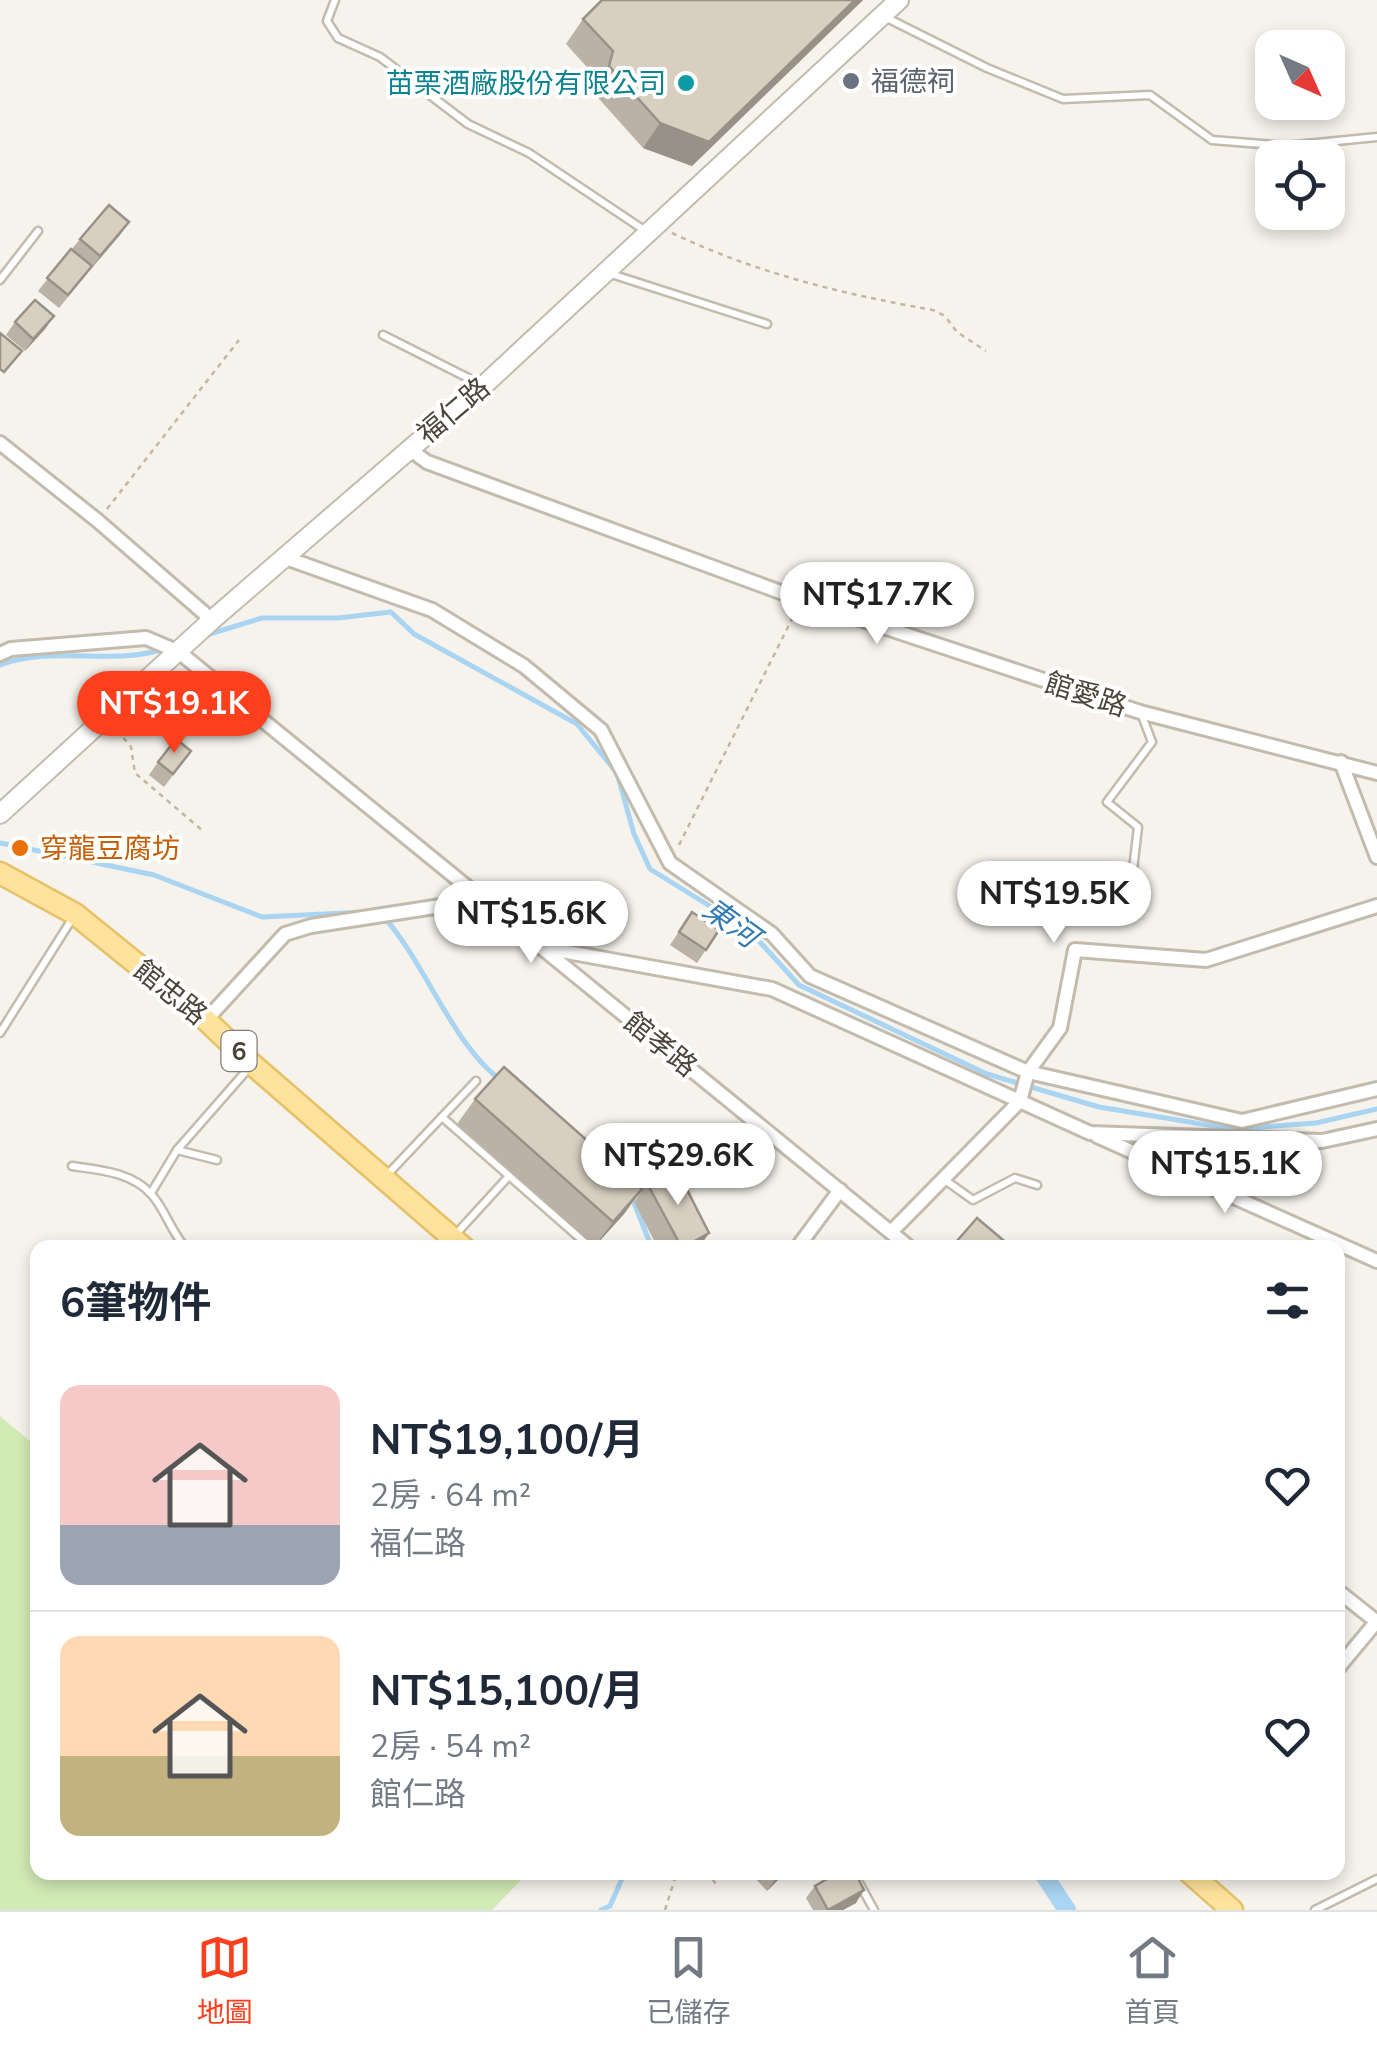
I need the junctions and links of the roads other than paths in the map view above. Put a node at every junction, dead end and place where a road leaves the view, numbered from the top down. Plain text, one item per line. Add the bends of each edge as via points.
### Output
1 (334, 0) edge
2 (900, 0) edge
3 (882, 16) junction
4 (1377, 136) edge
5 (654, 230) junction
6 (38, 231) dead end
7 (606, 273) junction
8 (0, 280) edge
9 (766, 324) dead end
10 (383, 336) dead end
11 (483, 386) junction
12 (0, 443) edge
13 (408, 448) junction
14 (286, 558) junction
15 (212, 620) junction
16 (179, 652) junction
17 (0, 654) edge
18 (1140, 712) junction
19 (1341, 762) junction
20 (1377, 773) edge
21 (0, 814) edge
22 (1377, 857) edge
23 (0, 873) edge
24 (1130, 895) dead end
25 (480, 900) junction
26 (1377, 906) edge
27 (75, 914) junction
28 (542, 948) junction
29 (206, 1020) junction
30 (0, 1033) edge
31 (253, 1065) junction
32 (1028, 1072) junction
33 (476, 1081) dead end
34 (1377, 1090) edge
35 (1020, 1101) junction
36 (442, 1117) junction
37 (1377, 1129) edge
38 (1090, 1132) junction
39 (176, 1150) junction
40 (217, 1160) dead end
41 (72, 1166) dead end
42 (510, 1176) junction
43 (384, 1178) junction
44 (944, 1179) junction
45 (1037, 1185) dead end
46 (840, 1190) junction
47 (151, 1194) junction
48 (891, 1232) junction
49 (179, 1240) edge
50 (456, 1240) edge
51 (460, 1240) edge
52 (582, 1240) edge
53 (803, 1240) edge
54 (900, 1240) edge
55 (1330, 1240) edge
56 (1345, 1247) edge
57 (1377, 1261) edge
58 (1345, 1597) edge
59 (1377, 1622) edge
60 (1345, 1660) edge
61 (1377, 1878) edge
62 (857, 1880) edge
63 (1198, 1880) edge
64 (874, 1910) edge
65 (1232, 1910) edge
66 (1315, 1910) edge

1 - 5 lane via 327,21 338,38 380,57 468,124 529,153
2 - 3 street, 福仁路
3 - 4 lane via 1063,99 1150,95 1212,140 1286,146
3 - 5 street, 福仁路
5 - 7 street, 福仁路
6 - 8 lane
7 - 9 lane
7 - 11 street, 福仁路
10 - 11 lane
11 - 13 street, 福仁路
12 - 15 street
13 - 14 street, 福仁路
13 - 18 street, 館愛路 via 426,462 802,600
14 - 15 street, 福仁路
14 - 32 street via 432,610 524,666 600,730 670,863 772,934 810,976
15 - 16 street, 福仁路
16 - 17 street via 146,638
16 - 21 street, 福仁路
16 - 25 street, 館孝路
18 - 19 street, 館愛路
18 - 24 lane via 1152,742 1107,802 1138,827
19 - 20 street, 館愛路
19 - 22 street
23 - 27 main road, 館忠路 / 6
25 - 28 street, 館孝路
25 - 29 street via 284,934
26 - 32 street via 1206,960 1075,950 1060,1028
27 - 29 main road, 館忠路 / 6
27 - 30 lane
28 - 35 street via 772,989
28 - 46 street, 館孝路
29 - 31 main road, 館忠路 / 6
31 - 39 lane
31 - 43 main road, 館忠路 / 6
32 - 34 street via 1242,1121
32 - 35 street
33 - 36 lane
35 - 38 street
35 - 44 street
36 - 42 lane
36 - 43 lane
37 - 38 street via 1322,1141
38 - 55 street
39 - 40 lane
39 - 47 lane
41 - 47 lane via 117,1172
42 - 51 lane
42 - 52 lane
43 - 50 main road, 館忠路 / 6
44 - 45 lane via 973,1200 1015,1178
44 - 48 street
46 - 48 street, 館孝路
46 - 53 street
47 - 49 lane
48 - 54 street, 館孝路
56 - 57 street
58 - 59 street
59 - 60 street
61 - 66 lane
62 - 64 lane
63 - 65 main road

